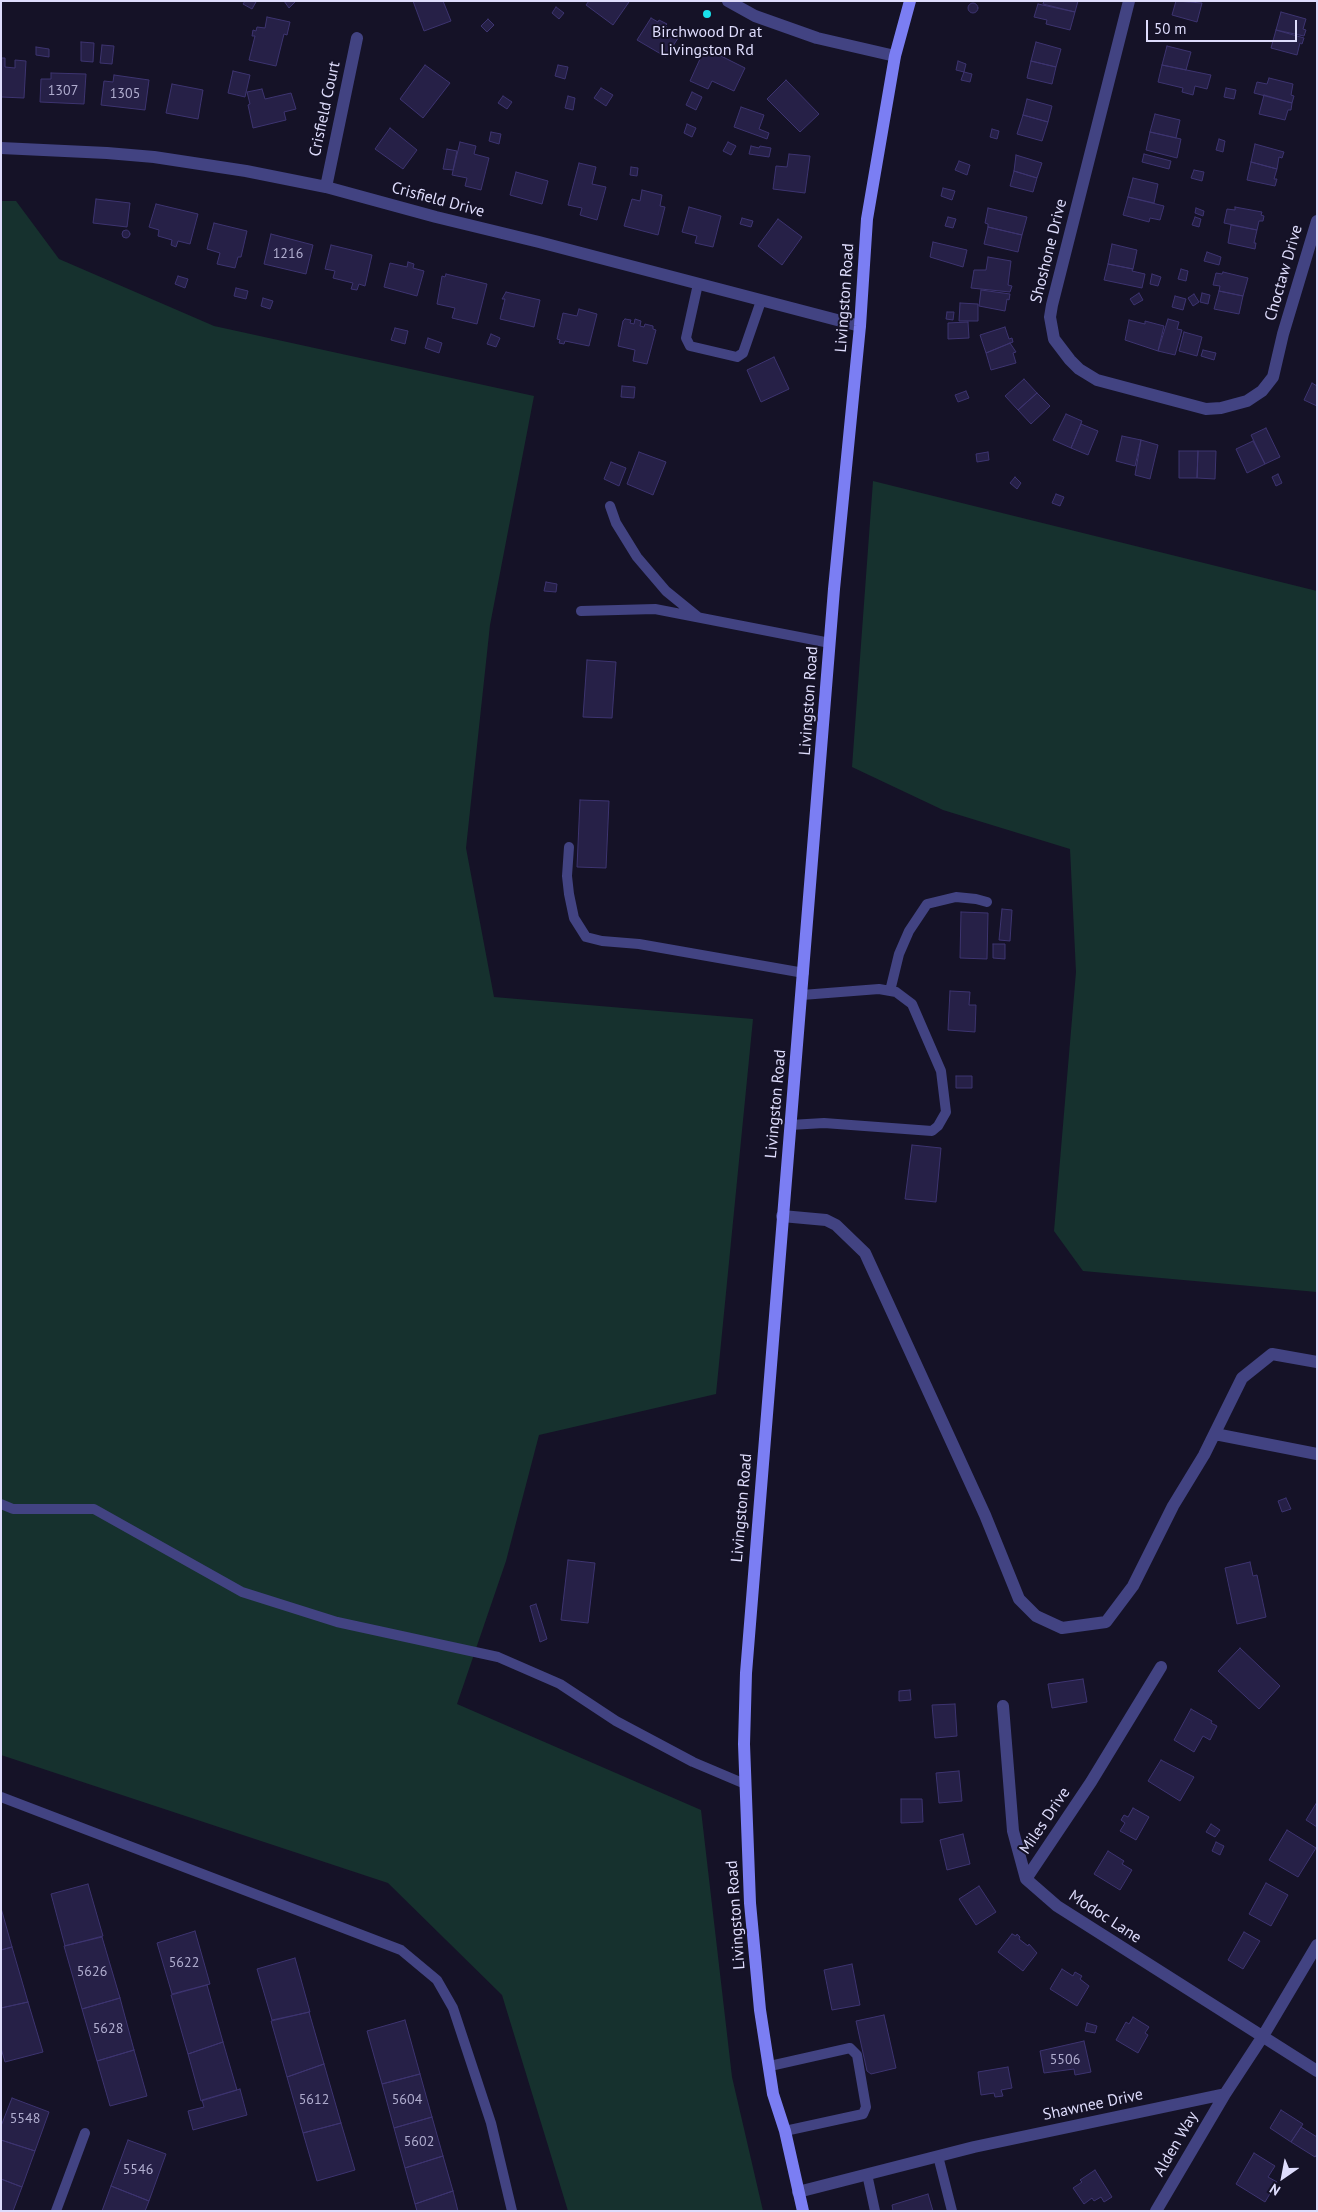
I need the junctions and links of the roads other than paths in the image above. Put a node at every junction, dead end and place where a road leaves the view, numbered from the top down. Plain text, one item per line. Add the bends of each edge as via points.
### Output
1 (728, 1) edge
2 (910, 1) edge
3 (1129, 1) edge
4 (357, 38) dead end
5 (895, 56) junction
6 (1, 148) edge
7 (326, 187) junction
8 (1317, 221) edge
9 (698, 284) junction
10 (761, 301) junction
11 (860, 326) junction
12 (1283, 334) joint
13 (610, 506) dead end
14 (581, 611) dead end
15 (699, 618) junction
16 (830, 643) junction
17 (569, 847) dead end
18 (987, 902) dead end
19 (804, 973) junction
20 (890, 991) junction
21 (802, 995) junction
22 (790, 1125) junction
23 (782, 1216) junction
24 (1317, 1362) edge
25 (1215, 1434) junction
26 (1317, 1454) edge
27 (1, 1504) edge
28 (1161, 1668) dead end
29 (1003, 1706) dead end
30 (746, 1784) junction
31 (1, 1797) edge
32 (1026, 1879) junction
33 (1317, 1945) edge
34 (1262, 2036) junction
35 (770, 2066) junction
36 (1317, 2071) edge
37 (1225, 2094) junction
38 (785, 2132) junction
39 (85, 2133) dead end
40 (938, 2156) junction
41 (867, 2174) junction
42 (798, 2192) junction
43 (56, 2211) edge
44 (512, 2211) edge
45 (802, 2211) edge
46 (875, 2211) edge
47 (952, 2211) edge
48 (1156, 2211) edge

1 - 5 street via 755,16 817,38
2 - 5 main road, Livingston Road
3 - 12 street, Shoshone Drive via 1056,288 1050,317 1054,339 1079,369 1097,380 1206,409 1247,401 1262,391 1273,377
4 - 7 street, Crisfield Court
5 - 11 main road, Livingston Road via 867,219
6 - 7 street, Crisfield Drive via 154,158
7 - 9 street, Crisfield Drive
8 - 12 street, Choctaw Drive
9 - 10 street, Crisfield Drive
9 - 10 lane via 686,338 690,346 737,357 743,353
10 - 11 street, Crisfield Drive
11 - 16 main road, Livingston Road
13 - 15 lane via 616,524 637,557 666,591
14 - 15 lane via 655,609
15 - 16 lane
16 - 19 main road, Livingston Road
17 - 19 lane via 569,894 574,918 586,937
18 - 20 lane via 956,897 926,904 899,954
19 - 21 main road, Livingston Road
20 - 21 lane
20 - 22 lane via 912,1004 941,1071 946,1112 938,1126 932,1131 824,1122
21 - 22 main road, Livingston Road
22 - 23 main road, Livingston Road
23 - 25 street via 826,1220 865,1252 1020,1599 1036,1616 1062,1628 1106,1622 1133,1586 1173,1506
23 - 30 main road, Livingston Road via 746,1673
24 - 25 street via 1272,1354 1242,1378
25 - 26 street
27 - 30 lane via 14,1509 94,1509 242,1592 337,1622 498,1657 560,1684 616,1721 693,1762
28 - 32 street, Miles Drive
29 - 32 street via 1013,1831
30 - 35 main road, Livingston Road via 750,1903 760,2010
31 - 44 lane via 401,1950 437,1980 453,2008 491,2123
32 - 34 street, Modoc Lane via 1057,1906
33 - 34 street
34 - 36 street, Modoc Lane
34 - 37 street
35 - 38 main road, Livingston Road
35 - 38 lane via 850,2048 857,2055 866,2107 863,2114
37 - 40 street, Shawnee Drive
37 - 48 street, Alden Way
38 - 42 main road, Livingston Road
39 - 43 lane
40 - 41 street, Shawnee Drive
40 - 47 lane
41 - 42 street, Shawnee Drive
41 - 46 lane
42 - 45 main road, Livingston Road

